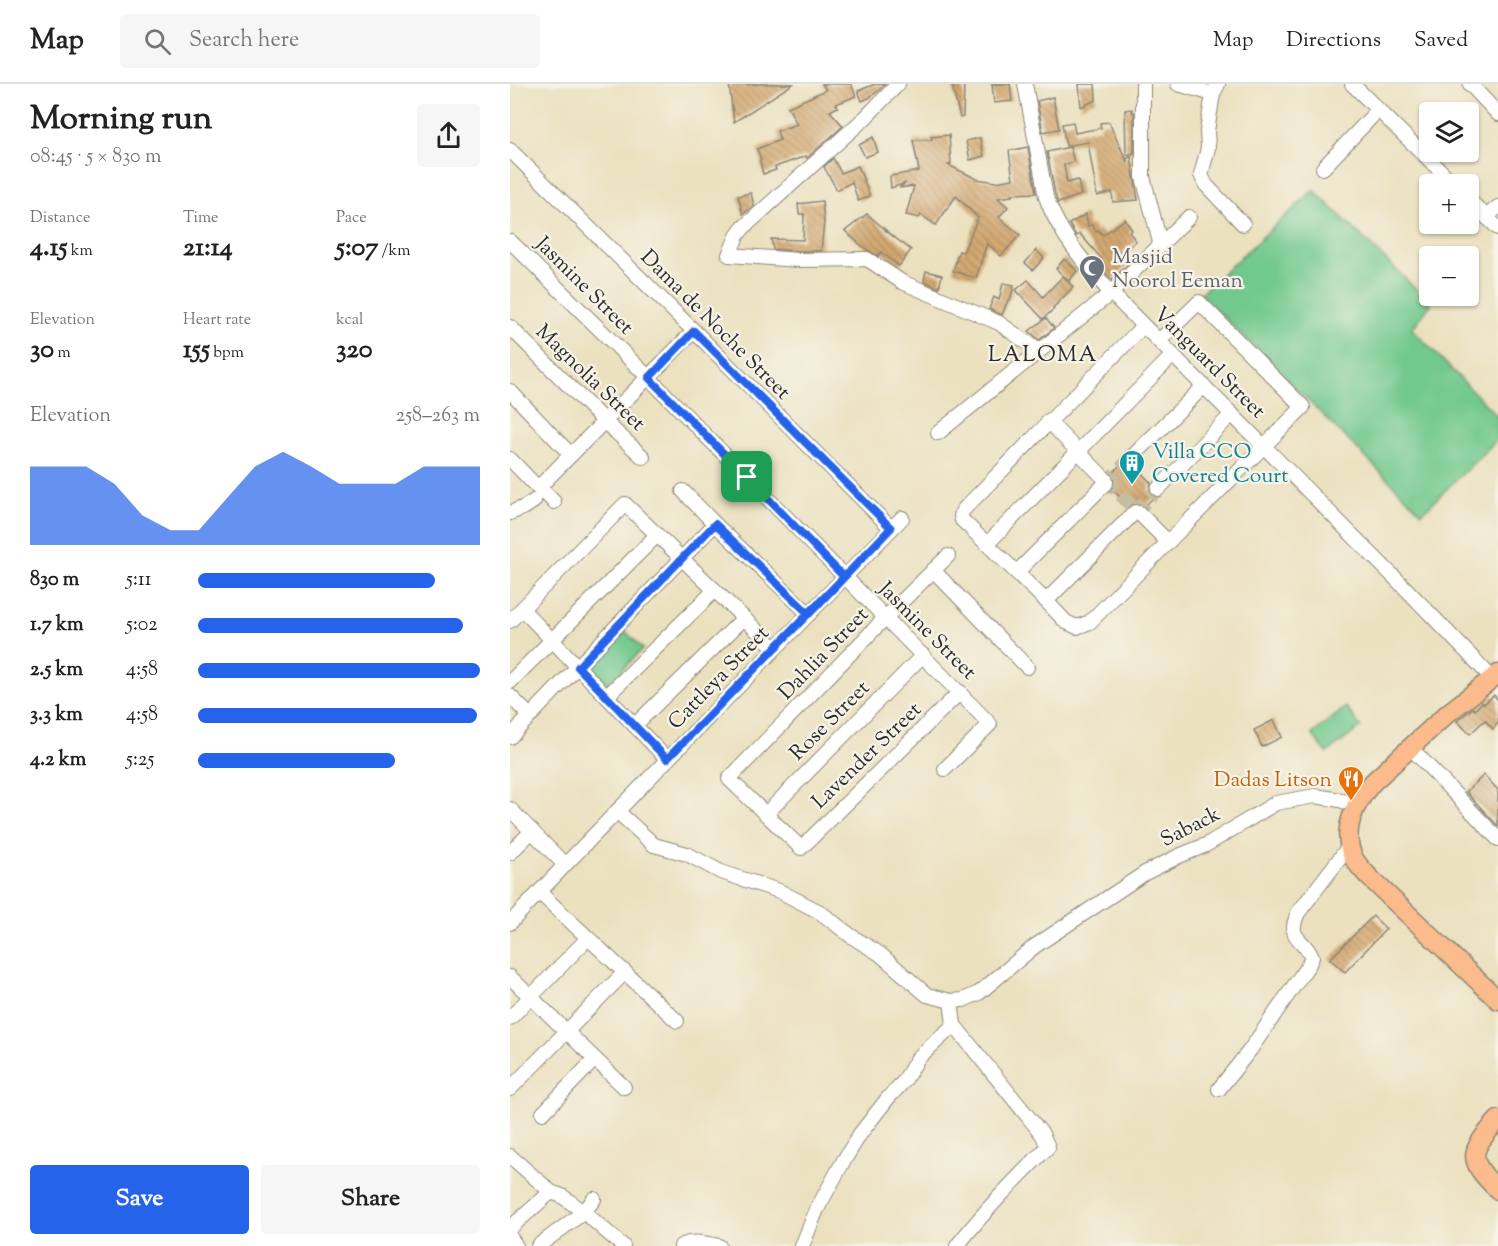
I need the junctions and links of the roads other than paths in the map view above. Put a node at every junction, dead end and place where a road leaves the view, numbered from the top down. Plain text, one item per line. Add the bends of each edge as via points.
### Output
1 (898, 84) edge
2 (1025, 84) edge
3 (1143, 84) edge
4 (1178, 84) edge
5 (1352, 84) edge
6 (1470, 84) edge
7 (1216, 89) edge
8 (1378, 110) junction
9 (1498, 114) edge
10 (510, 150) edge
11 (1323, 168) dead end
12 (1444, 174) edge
13 (1498, 207) edge
14 (1479, 210) edge
15 (1189, 217) dead end
16 (1486, 217) junction
17 (1243, 224) dead end
18 (1498, 228) edge
19 (510, 241) edge
20 (1161, 246) junction
21 (1111, 292) junction
22 (1143, 326) junction
23 (511, 329) edge
24 (694, 331) junction
25 (1159, 341) junction
26 (1039, 351) junction
27 (1173, 356) junction
28 (649, 378) junction
29 (1204, 386) junction
30 (510, 391) edge
31 (1232, 414) junction
32 (1048, 421) junction
33 (604, 422) junction
34 (938, 433) dead end
35 (1264, 446) junction
36 (1078, 452) junction
37 (571, 455) junction
38 (643, 457) dead end
39 (510, 459) edge
40 (1129, 460) tunnel mouth
41 (1158, 489) tunnel mouth
42 (683, 491) dead end
43 (536, 495) junction
44 (554, 502) dead end
45 (510, 513) edge
46 (902, 518) dead end
47 (715, 524) junction
48 (891, 528) junction
49 (657, 535) junction
50 (1168, 542) junction
51 (987, 544) junction
52 (948, 556) dead end
53 (682, 558) junction
54 (933, 570) junction
55 (1017, 572) junction
56 (844, 577) junction
57 (715, 590) junction
58 (1046, 601) junction
59 (522, 609) junction
60 (809, 614) junction
61 (886, 617) junction
62 (744, 618) junction
63 (510, 621) edge
64 (552, 640) junction
65 (775, 648) junction
66 (923, 655) junction
67 (1026, 666) dead end
68 (578, 667) junction
69 (1495, 676) edge
70 (510, 682) edge
71 (960, 692) junction
72 (510, 696) edge
73 (606, 696) junction
74 (530, 716) junction
75 (635, 725) junction
76 (510, 737) edge
77 (1410, 747) junction
78 (667, 759) junction
79 (945, 769) dead end
80 (1356, 807) junction
81 (510, 809) edge
82 (617, 811) junction
83 (766, 814) junction
84 (532, 831) junction
85 (1498, 839) edge
86 (1350, 846) junction
87 (510, 853) edge
88 (565, 865) junction
89 (539, 892) junction
90 (510, 923) edge
91 (588, 938) junction
92 (625, 972) junction
93 (510, 977) edge
94 (531, 997) junction
95 (1498, 1000) edge
96 (951, 1001) junction
97 (510, 1018) edge
98 (677, 1021) dead end
99 (954, 1026) junction
100 (567, 1032) junction
101 (595, 1059) junction
102 (624, 1087) dead end
103 (510, 1089) edge
104 (1219, 1089) dead end
105 (543, 1113) dead end
106 (1498, 1120) edge
107 (510, 1156) edge
108 (1498, 1190) edge
109 (551, 1192) junction
110 (594, 1199) dead end
111 (584, 1212) junction
112 (510, 1228) edge
113 (510, 1237) edge
114 (516, 1246) edge
115 (538, 1246) edge
116 (623, 1246) edge
117 (681, 1246) edge
118 (719, 1246) edge
119 (802, 1246) edge
120 (957, 1246) edge

1 - 26 street via 867,117 743,228 729,255 867,259 902,282 999,323
2 - 21 street, Vanguard Street via 1052,213 1076,251
3 - 20 street via 1143,177
4 - 7 street
5 - 8 street
6 - 9 street
7 - 17 street via 1201,175
8 - 11 street
8 - 12 street
10 - 24 street, Dama de Noche Street
13 - 16 street
14 - 16 street
15 - 20 street
16 - 18 street
19 - 28 street, Jasmine Street
20 - 21 street
21 - 22 street, Vanguard Street
21 - 26 street
22 - 25 street, Vanguard Street
22 - 32 street
23 - 33 street, Magnolia Street
24 - 28 street
24 - 48 street, Dama de Noche Street
25 - 27 street, Vanguard Street
25 - 35 street via 1199,302 1303,405
26 - 34 street
27 - 29 street, Vanguard Street
27 - 36 street
28 - 33 street
28 - 56 street, Jasmine Street
29 - 31 street, Vanguard Street
29 - 40 street
30 - 37 street
31 - 35 street, Vanguard Street
31 - 41 street
32 - 36 street
32 - 51 street via 960,516
33 - 37 street
33 - 38 street, Magnolia Street
35 - 50 street
35 - 69 street, Vanguard Street
36 - 51 street
36 - 55 street via 1106,481
37 - 43 street
39 - 43 street
42 - 47 street
43 - 44 street via 543,491
43 - 45 street via 525,507
46 - 48 street, Cattleya Street
47 - 53 street
47 - 60 street
48 - 56 street, Cattleya Street
49 - 53 street
49 - 59 street via 625,504
49 - 64 street
50 - 58 street via 1090,622 1077,627 1066,622
50 - 58 street via 1137,512
51 - 55 street
52 - 54 street, Dahlia Street
53 - 57 street
53 - 68 street
54 - 61 street, Dahlia Street
54 - 67 street
55 - 58 street
56 - 60 street, Cattleya Street
56 - 61 street, Jasmine Street
57 - 62 street
57 - 73 street
59 - 63 street
59 - 64 street
60 - 65 street, Cattleya Street
61 - 66 street, Jasmine Street
61 - 83 street, Dahlia Street via 729,779
62 - 65 street
62 - 75 street
64 - 68 street
64 - 70 street
65 - 78 street, Cattleya Street
66 - 71 street, Jasmine Street
66 - 83 street, Rose Street
68 - 73 street
68 - 74 street
69 - 77 main road
71 - 79 street, Jasmine Street via 990,724
71 - 83 street, Lavender Street via 801,848
72 - 74 street
73 - 75 street
74 - 76 street
75 - 78 street
77 - 80 main road via 1373,782
77 - 85 street
78 - 82 street, Cattleya Street
80 - 86 main road via 1348,833
80 - 96 street, Saback via 1315,796 1276,803 1206,845 1145,873 1035,946 979,993
81 - 84 street
82 - 88 street, Cattleya Street
82 - 96 street via 654,844 779,891 820,912 880,954 927,995
84 - 87 street
84 - 88 street
86 - 95 main road via 1354,859 1369,877
86 - 104 street via 1294,922 1293,931 1312,957 1309,964
88 - 89 street, Cattleya Street
89 - 90 street, Cattleya Street
89 - 91 street
91 - 92 street
91 - 94 street
92 - 98 street
92 - 100 street
93 - 94 street
94 - 97 street
94 - 100 street
96 - 99 street
99 - 119 street via 918,1058 860,1134 817,1209
99 - 120 street via 1042,1134 1048,1147
100 - 101 street
100 - 103 street
101 - 102 street
101 - 105 street
106 - 108 main road via 1483,1137 1475,1159
107 - 109 street
109 - 111 street
109 - 112 street
110 - 111 street
111 - 115 street
111 - 116 street
113 - 114 street
117 - 118 street via 688,1242

